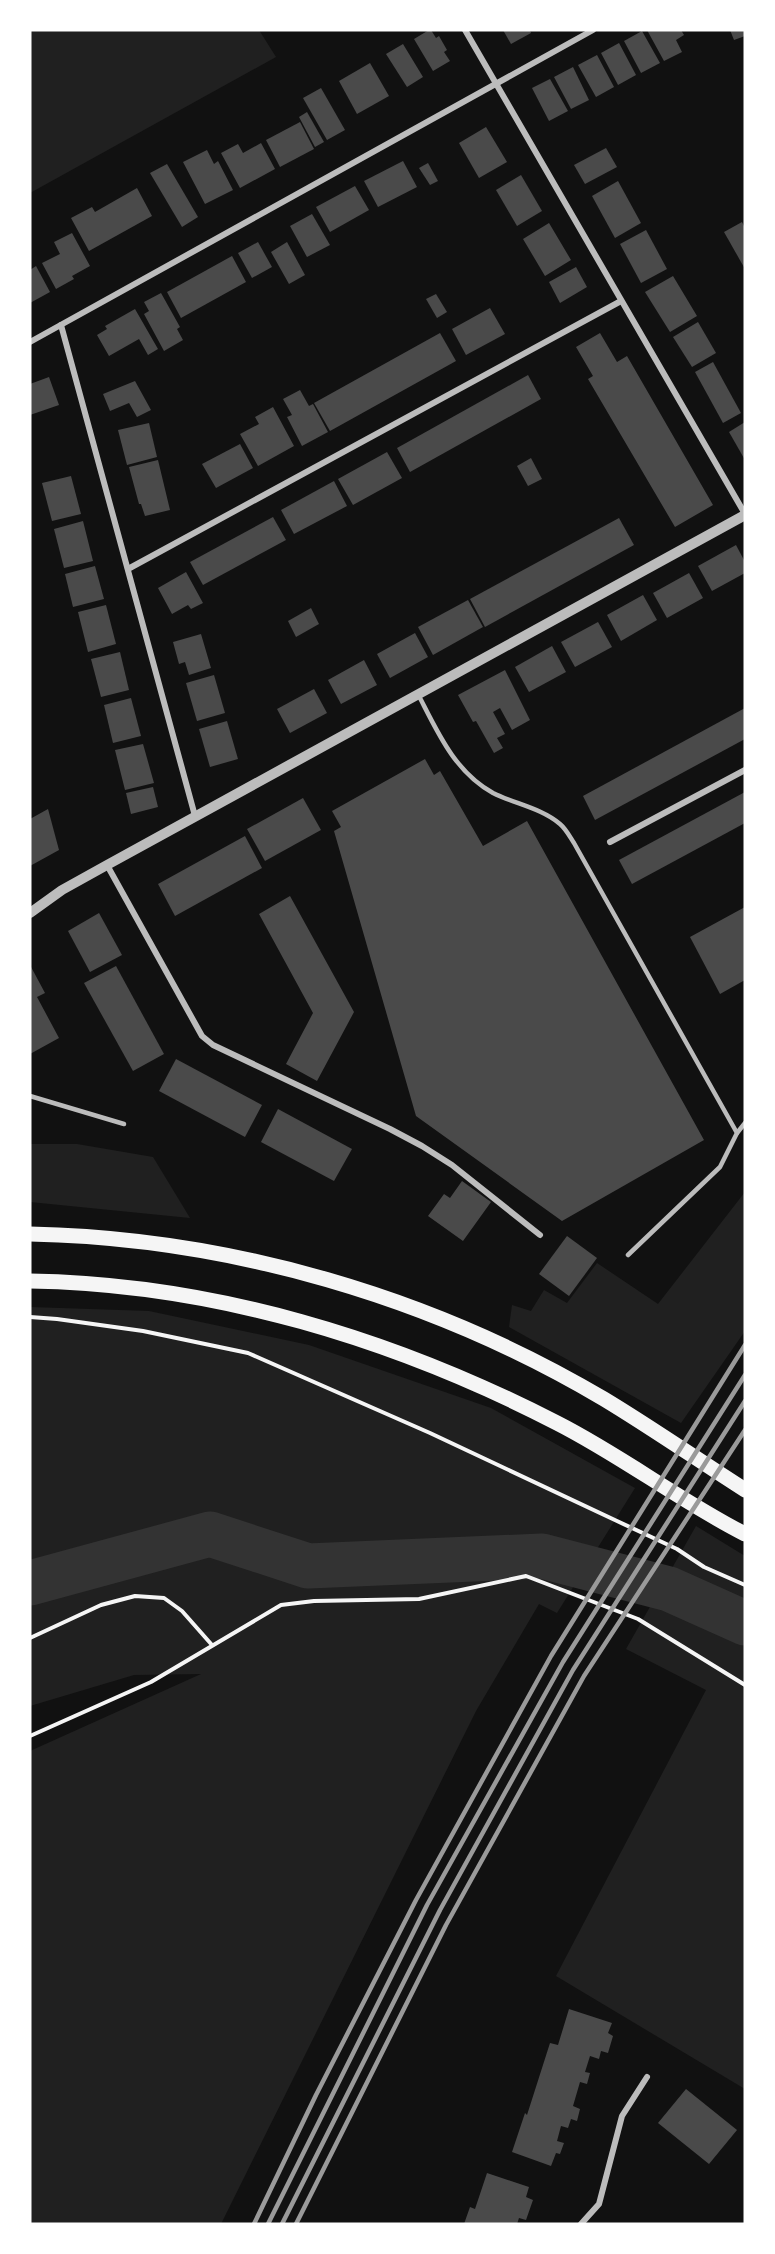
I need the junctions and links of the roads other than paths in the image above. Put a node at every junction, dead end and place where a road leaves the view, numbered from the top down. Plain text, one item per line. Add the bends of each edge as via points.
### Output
1 (465, 30) edge
2 (593, 30) edge
3 (495, 83) junction
4 (621, 301) junction
5 (61, 325) junction
6 (30, 342) edge
7 (745, 515) edge
8 (128, 569) junction
9 (417, 694) junction
10 (745, 770) edge
11 (195, 816) junction
12 (610, 842) dead end
13 (107, 865) junction
14 (31, 913) edge
15 (30, 1096) edge
16 (745, 1123) edge
17 (124, 1124) dead end
18 (737, 1133) junction
19 (30, 1234) edge
20 (540, 1235) dead end
21 (627, 1255) dead end
22 (30, 1281) edge
23 (745, 1490) edge
24 (745, 1534) edge
25 (647, 2077) dead end
26 (581, 2224) edge

1 - 3 street
2 - 3 street
3 - 4 street
3 - 5 street
4 - 7 street
4 - 8 street
5 - 6 street
5 - 8 street
7 - 9 street
8 - 11 street
9 - 11 street
9 - 18 lane via 450,754 466,774 493,793 561,825
10 - 12 street
11 - 13 street
13 - 14 street
13 - 20 street via 202,1036 213,1046 422,1146
15 - 17 lane
16 - 18 lane
18 - 21 lane via 720,1167
19 - 23 main road via 153,1244 218,1254 391,1300 457,1325 603,1398
22 - 24 main road via 103,1284 246,1307 318,1325 393,1351 460,1376 558,1423
25 - 26 street via 622,2116 599,2204

